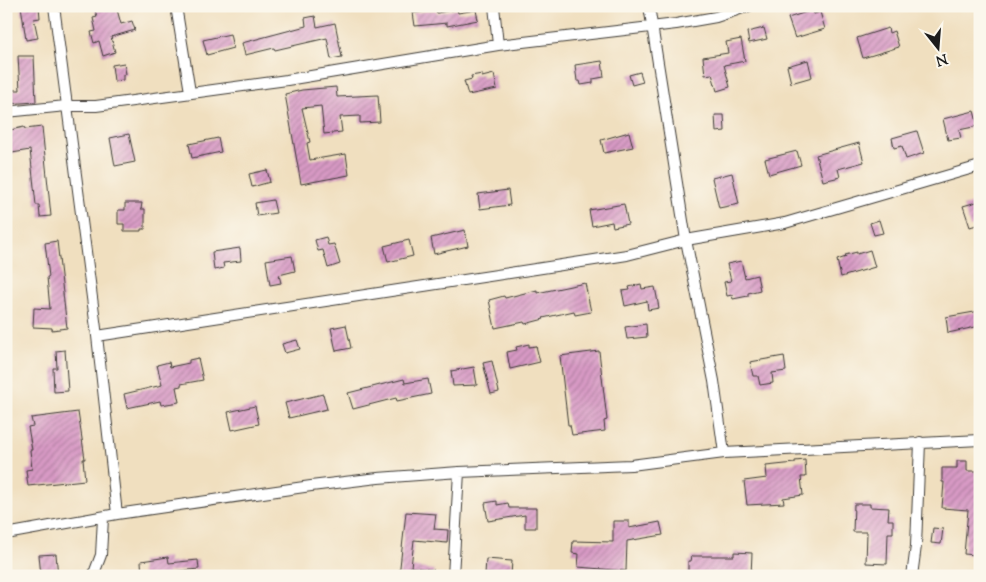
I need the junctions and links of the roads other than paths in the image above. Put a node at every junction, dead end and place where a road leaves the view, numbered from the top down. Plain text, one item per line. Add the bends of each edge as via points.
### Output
1 (54, 6) edge
2 (176, 6) edge
3 (494, 6) edge
4 (649, 6) edge
5 (749, 6) edge
6 (653, 26) junction
7 (498, 45) junction
8 (190, 92) junction
9 (66, 106) junction
10 (6, 112) edge
11 (980, 166) edge
12 (686, 240) junction
13 (97, 336) junction
14 (980, 440) edge
15 (920, 442) junction
16 (724, 453) junction
17 (459, 472) junction
18 (117, 514) junction
19 (102, 518) junction
20 (6, 534) edge
21 (93, 576) edge
22 (453, 576) edge
23 (912, 576) edge

1 - 9 street
2 - 8 street
3 - 7 street
4 - 6 street
5 - 6 street via 716,17
6 - 7 street
6 - 12 street
7 - 8 street via 287,80
8 - 9 street via 96,106
9 - 10 street
9 - 13 street
11 - 12 street via 785,223
12 - 13 street via 627,255
12 - 16 street via 714,381
13 - 18 street
14 - 15 street
15 - 16 street
15 - 23 street
16 - 17 street via 632,466
17 - 18 street via 311,486
17 - 22 street
18 - 19 street
19 - 20 street
19 - 21 street via 101,555

